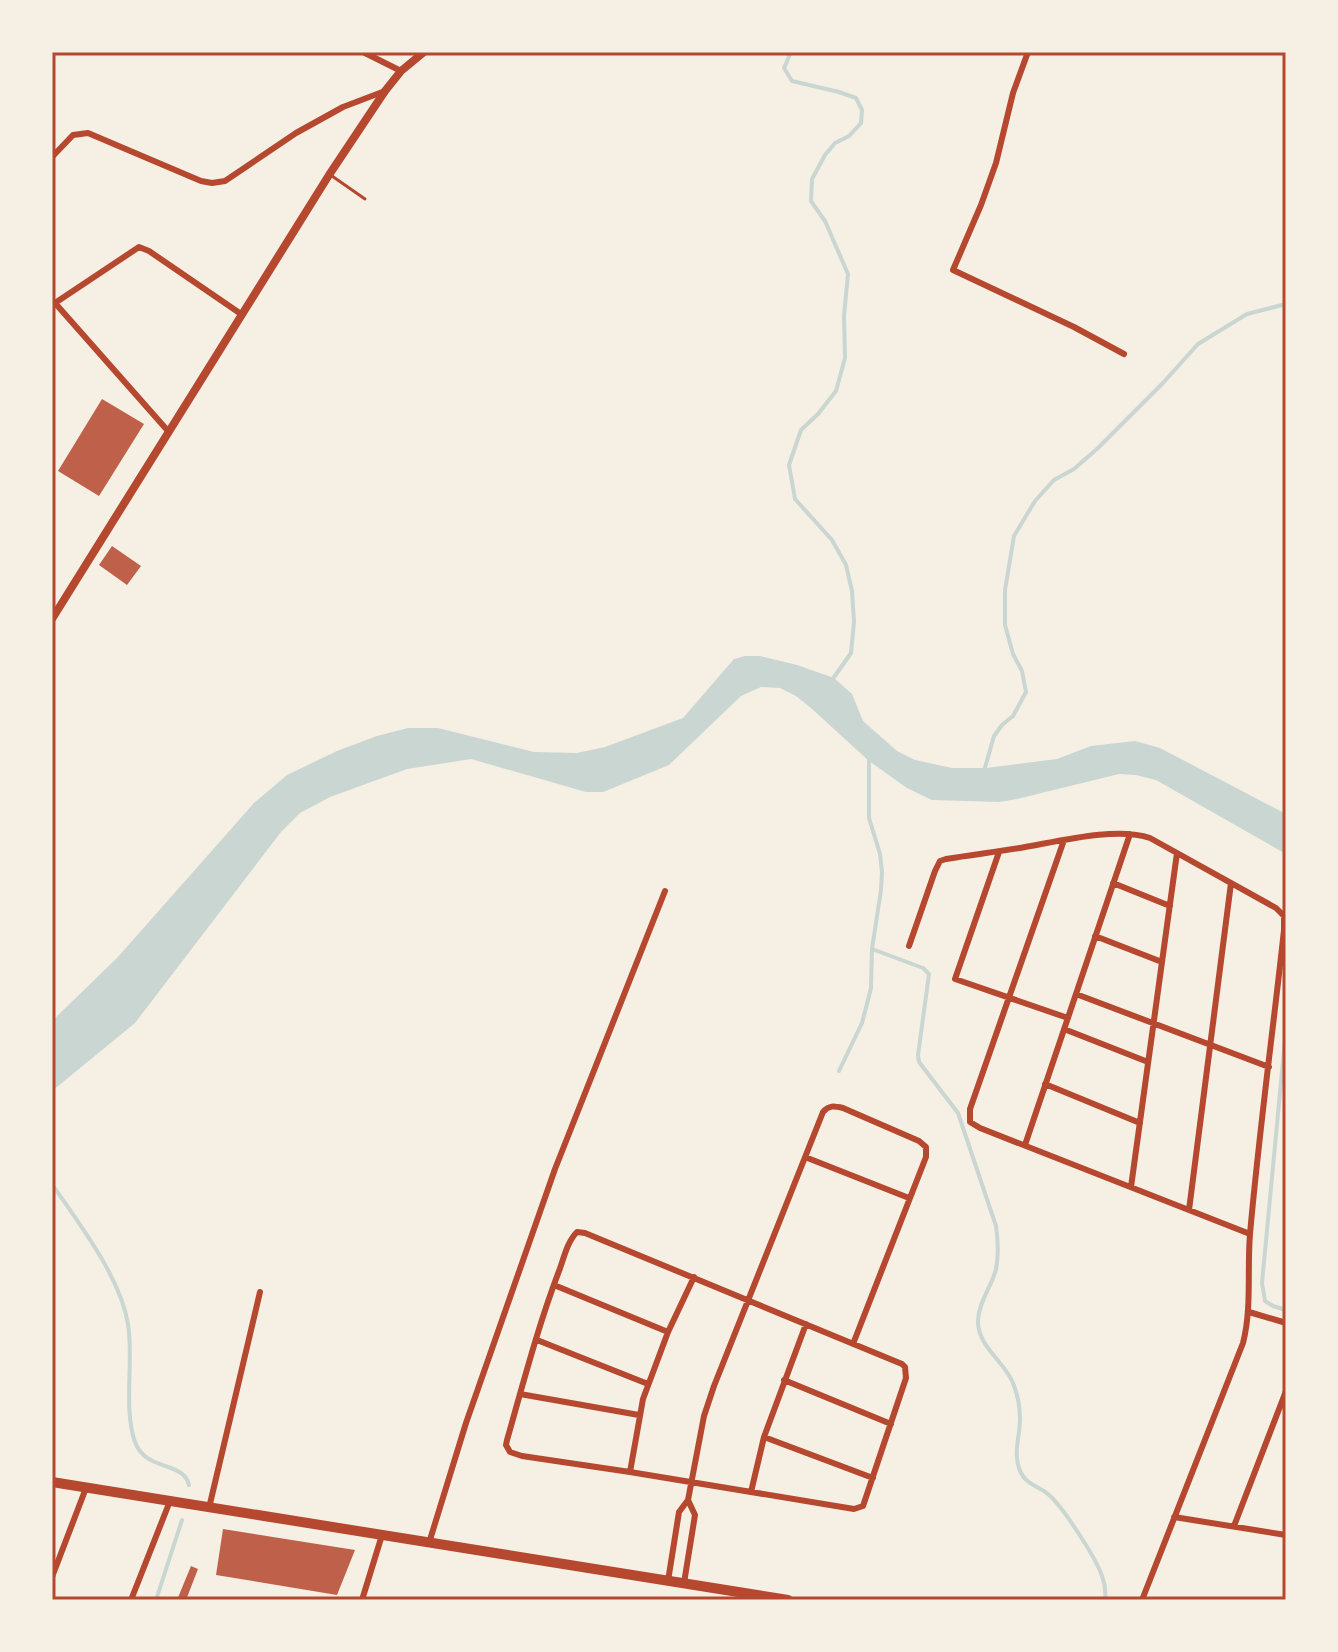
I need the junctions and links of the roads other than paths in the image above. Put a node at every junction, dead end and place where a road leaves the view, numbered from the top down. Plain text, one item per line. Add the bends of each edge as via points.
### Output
1 (363, 52) edge
2 (424, 52) edge
3 (1028, 52) edge
4 (401, 71) junction
5 (385, 91) junction
6 (52, 157) edge
7 (329, 175) junction
8 (365, 199) dead end
9 (54, 304) edge
10 (241, 314) junction
11 (1124, 354) dead end
12 (168, 431) junction
13 (52, 619) edge
14 (1130, 834) junction
15 (1064, 840) junction
16 (999, 852) junction
17 (1177, 853) junction
18 (1113, 883) junction
19 (1231, 883) junction
20 (665, 891) dead end
21 (1170, 906) junction
22 (1095, 936) junction
23 (909, 946) dead end
24 (1162, 962) junction
25 (1076, 994) junction
26 (1009, 998) junction
27 (1068, 1018) junction
28 (1154, 1023) junction
29 (1064, 1029) junction
30 (1210, 1045) junction
31 (1148, 1062) junction
32 (1269, 1067) junction
33 (1045, 1084) junction
34 (1140, 1123) junction
35 (1025, 1145) junction
36 (805, 1157) junction
37 (1131, 1187) junction
38 (909, 1198) junction
39 (1189, 1210) junction
40 (1250, 1234) junction
41 (694, 1277) junction
42 (554, 1285) junction
43 (260, 1292) dead end
44 (747, 1299) junction
45 (1249, 1312) junction
46 (1286, 1323) edge
47 (806, 1324) junction
48 (668, 1332) junction
49 (537, 1340) junction
50 (853, 1344) junction
51 (784, 1380) junction
52 (648, 1384) junction
53 (1286, 1391) edge
54 (520, 1394) junction
55 (639, 1415) junction
56 (891, 1424) junction
57 (764, 1437) junction
58 (630, 1472) junction
59 (873, 1478) junction
60 (52, 1482) edge
61 (691, 1482) junction
62 (86, 1488) junction
63 (751, 1492) junction
64 (688, 1500) junction
65 (170, 1501) junction
66 (209, 1508) junction
67 (1174, 1517) junction
68 (1234, 1526) junction
69 (382, 1535) junction
70 (1286, 1535) edge
71 (429, 1543) junction
72 (52, 1577) edge
73 (668, 1581) junction
74 (684, 1583) junction
75 (749, 1597) edge
76 (131, 1600) edge
77 (362, 1600) edge
78 (788, 1600) edge
79 (1142, 1600) edge

1 - 4 street
2 - 4 street
3 - 11 street via 996,163 953,270
4 - 5 street
5 - 6 street via 343,107 218,183 201,181 88,133 73,135
5 - 7 street
7 - 8 lane
7 - 10 street
9 - 10 street via 139,247
9 - 12 street
10 - 12 street
12 - 13 street
14 - 15 street
14 - 17 street
14 - 18 street
15 - 16 street
15 - 26 street
16 - 23 street via 940,861
16 - 26 street via 955,979
17 - 19 street
17 - 21 street
18 - 21 street
18 - 22 street
19 - 30 street
19 - 32 street via 1284,916
20 - 71 street via 555,1169
21 - 24 street
22 - 24 street
22 - 25 street
24 - 28 street
25 - 27 street
25 - 28 street
26 - 27 street
26 - 35 street via 969,1116 974,1125
27 - 29 street
28 - 30 street
28 - 31 street
29 - 31 street
29 - 33 street
30 - 32 street
30 - 39 street
31 - 34 street
32 - 40 street
33 - 34 street
33 - 35 street
34 - 37 street
35 - 37 street
36 - 38 street
36 - 38 street via 823,1112 832,1106 843,1108 926,1147
36 - 44 street
37 - 39 street
38 - 50 street
39 - 40 street
40 - 45 street
41 - 42 street via 577,1232
41 - 44 street
41 - 48 street
42 - 48 street
42 - 49 street
43 - 66 street
44 - 47 street
44 - 61 street via 704,1416
45 - 46 street
45 - 67 street via 1243,1343
47 - 50 street
47 - 51 street
48 - 52 street
49 - 52 street
49 - 54 street
50 - 56 street via 902,1364 907,1371
51 - 56 street
51 - 57 street
52 - 55 street
53 - 68 street
54 - 55 street
54 - 58 street via 506,1445 510,1452
55 - 58 street
56 - 59 street
57 - 59 street
57 - 63 street
58 - 61 street
59 - 63 street via 860,1509
60 - 62 highway
61 - 63 street
61 - 64 street
62 - 65 highway
62 - 72 street
64 - 73 street via 679,1512
64 - 74 street via 695,1515
65 - 66 highway
65 - 76 street
66 - 69 highway
67 - 68 street
67 - 79 street
68 - 70 street
69 - 71 highway
69 - 77 street
71 - 73 highway
73 - 74 highway
74 - 75 highway
75 - 78 highway

